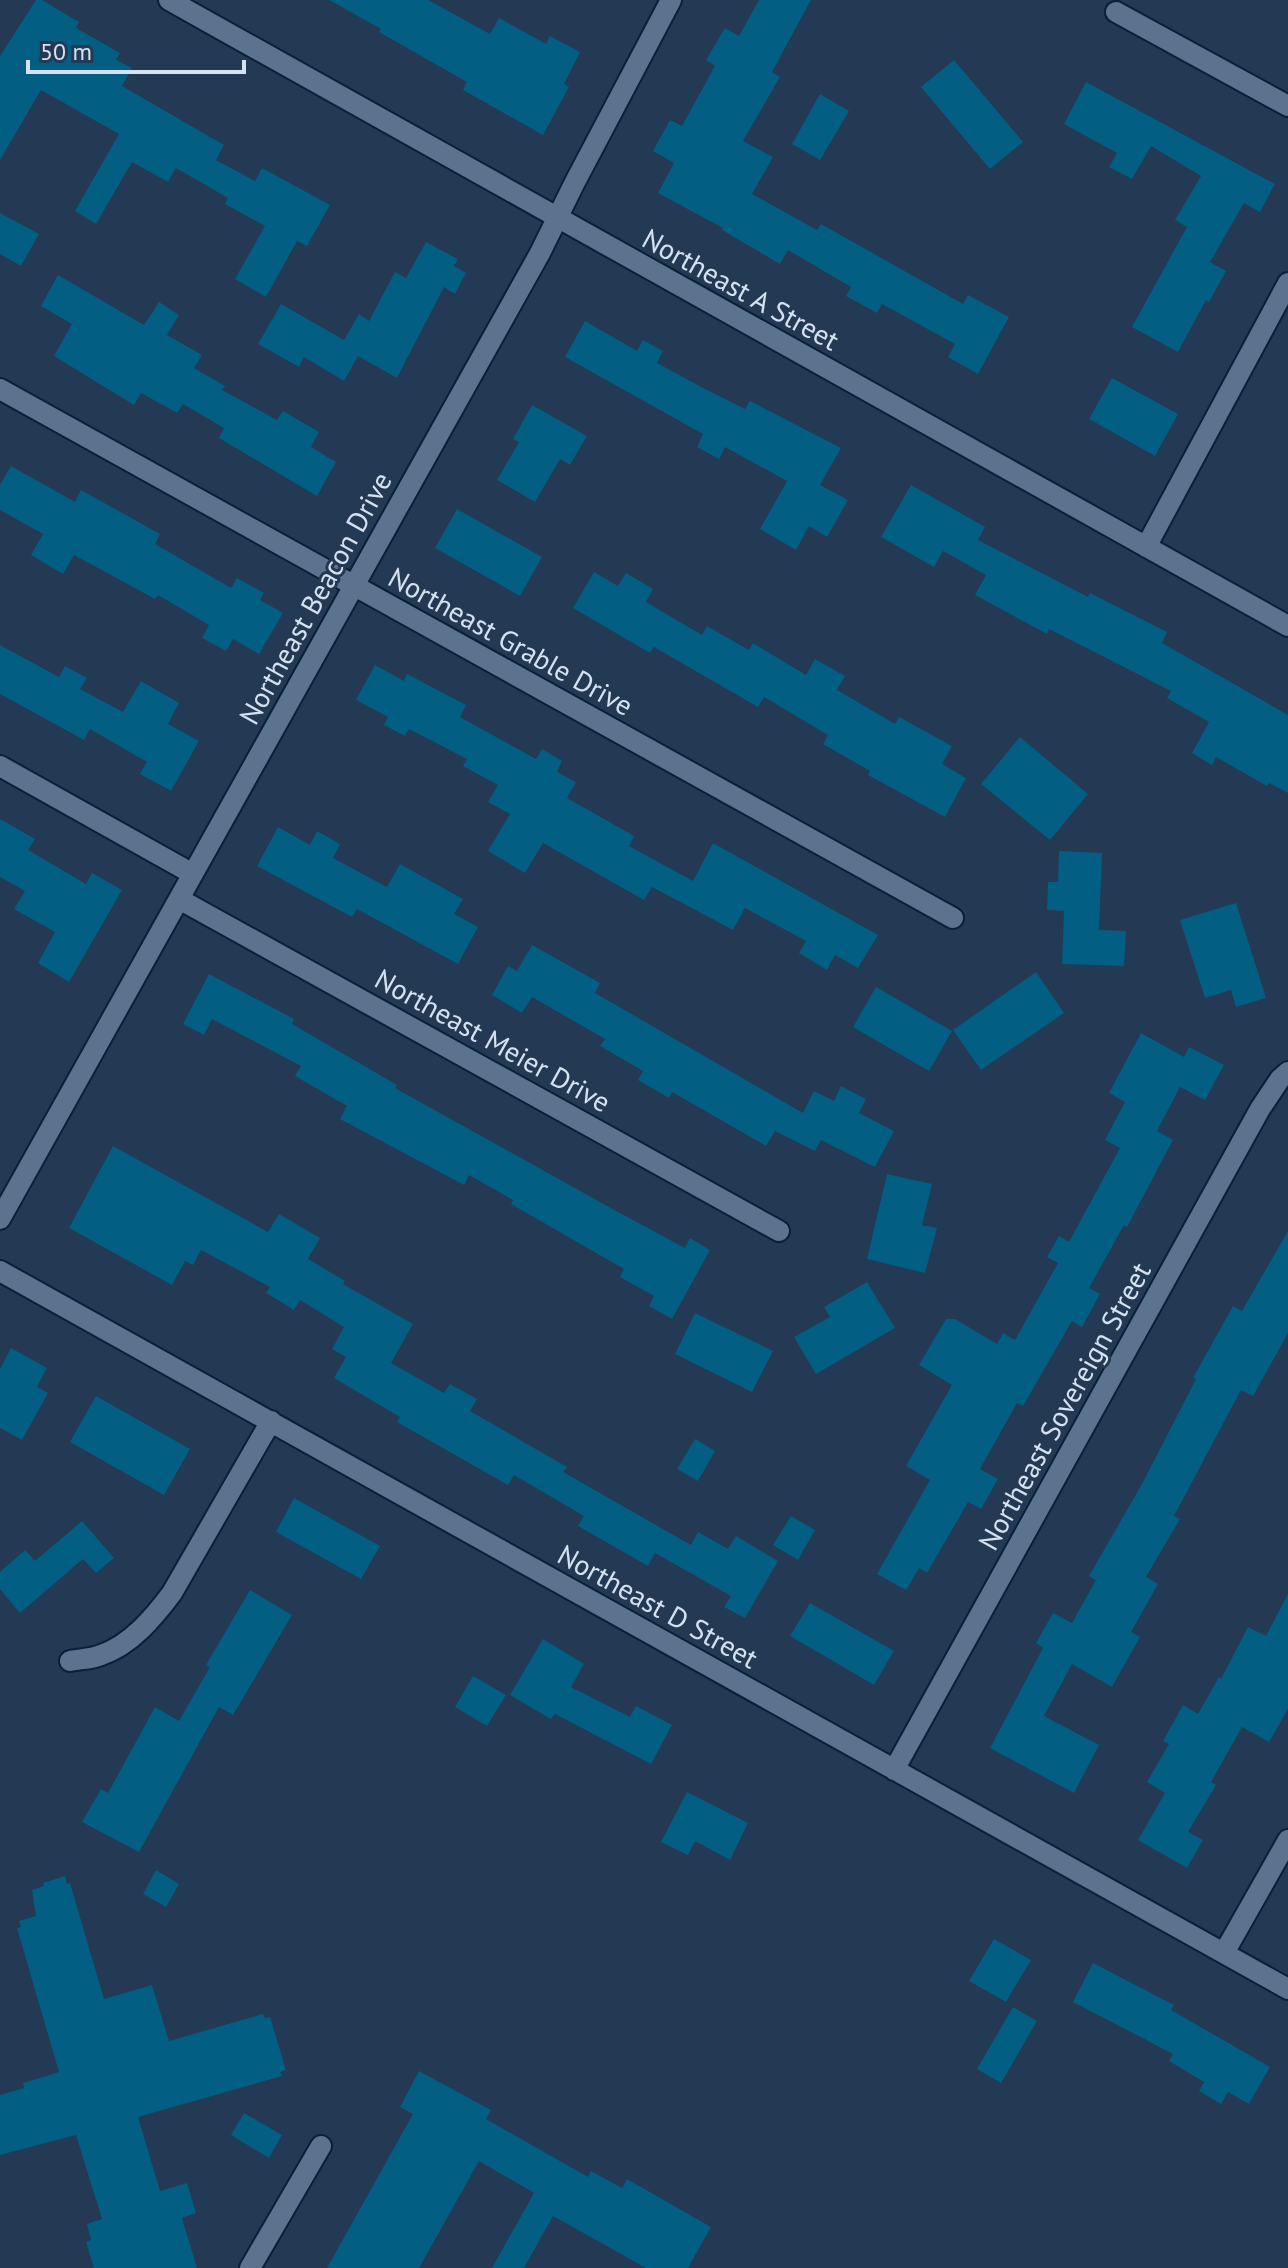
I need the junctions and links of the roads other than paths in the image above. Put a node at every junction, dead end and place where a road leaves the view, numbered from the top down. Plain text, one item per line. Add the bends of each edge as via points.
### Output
1 (169, 0) edge
2 (671, 0) edge
3 (1116, 12) dead end
4 (1288, 106) edge
5 (556, 218) junction
6 (1288, 283) edge
7 (0, 389) edge
8 (1146, 547) junction
9 (354, 586) junction
10 (1288, 626) edge
11 (0, 766) edge
12 (193, 874) junction
13 (179, 899) junction
14 (953, 918) dead end
15 (1288, 1072) edge
16 (0, 1219) edge
17 (779, 1231) dead end
18 (0, 1271) edge
19 (271, 1421) junction
20 (70, 1661) dead end
21 (894, 1770) junction
22 (1288, 1840) edge
23 (1224, 1953) junction
24 (1288, 1989) edge
25 (321, 2146) dead end
26 (250, 2268) edge

1 - 5 street, Northeast A Street
2 - 5 street, Northeast Beacon Drive
3 - 4 street
5 - 8 street, Northeast A Street
5 - 9 street, Northeast Beacon Drive
6 - 8 street
7 - 9 street, Northeast Grable Drive
8 - 10 street, Northeast A Street
9 - 12 street, Northeast Beacon Drive
9 - 14 street, Northeast Grable Drive
11 - 12 street
12 - 13 street, Northeast Beacon Drive
13 - 16 street, Northeast Beacon Drive
13 - 17 street, Northeast Meier Drive
15 - 21 street, Northeast Sovereign Street via 1260,1109
18 - 19 street, Northeast D Street
19 - 20 street via 154,1616 101,1655
19 - 21 street, Northeast D Street
21 - 23 street, Northeast D Street
22 - 23 street
23 - 24 street, Northeast D Street
25 - 26 street

